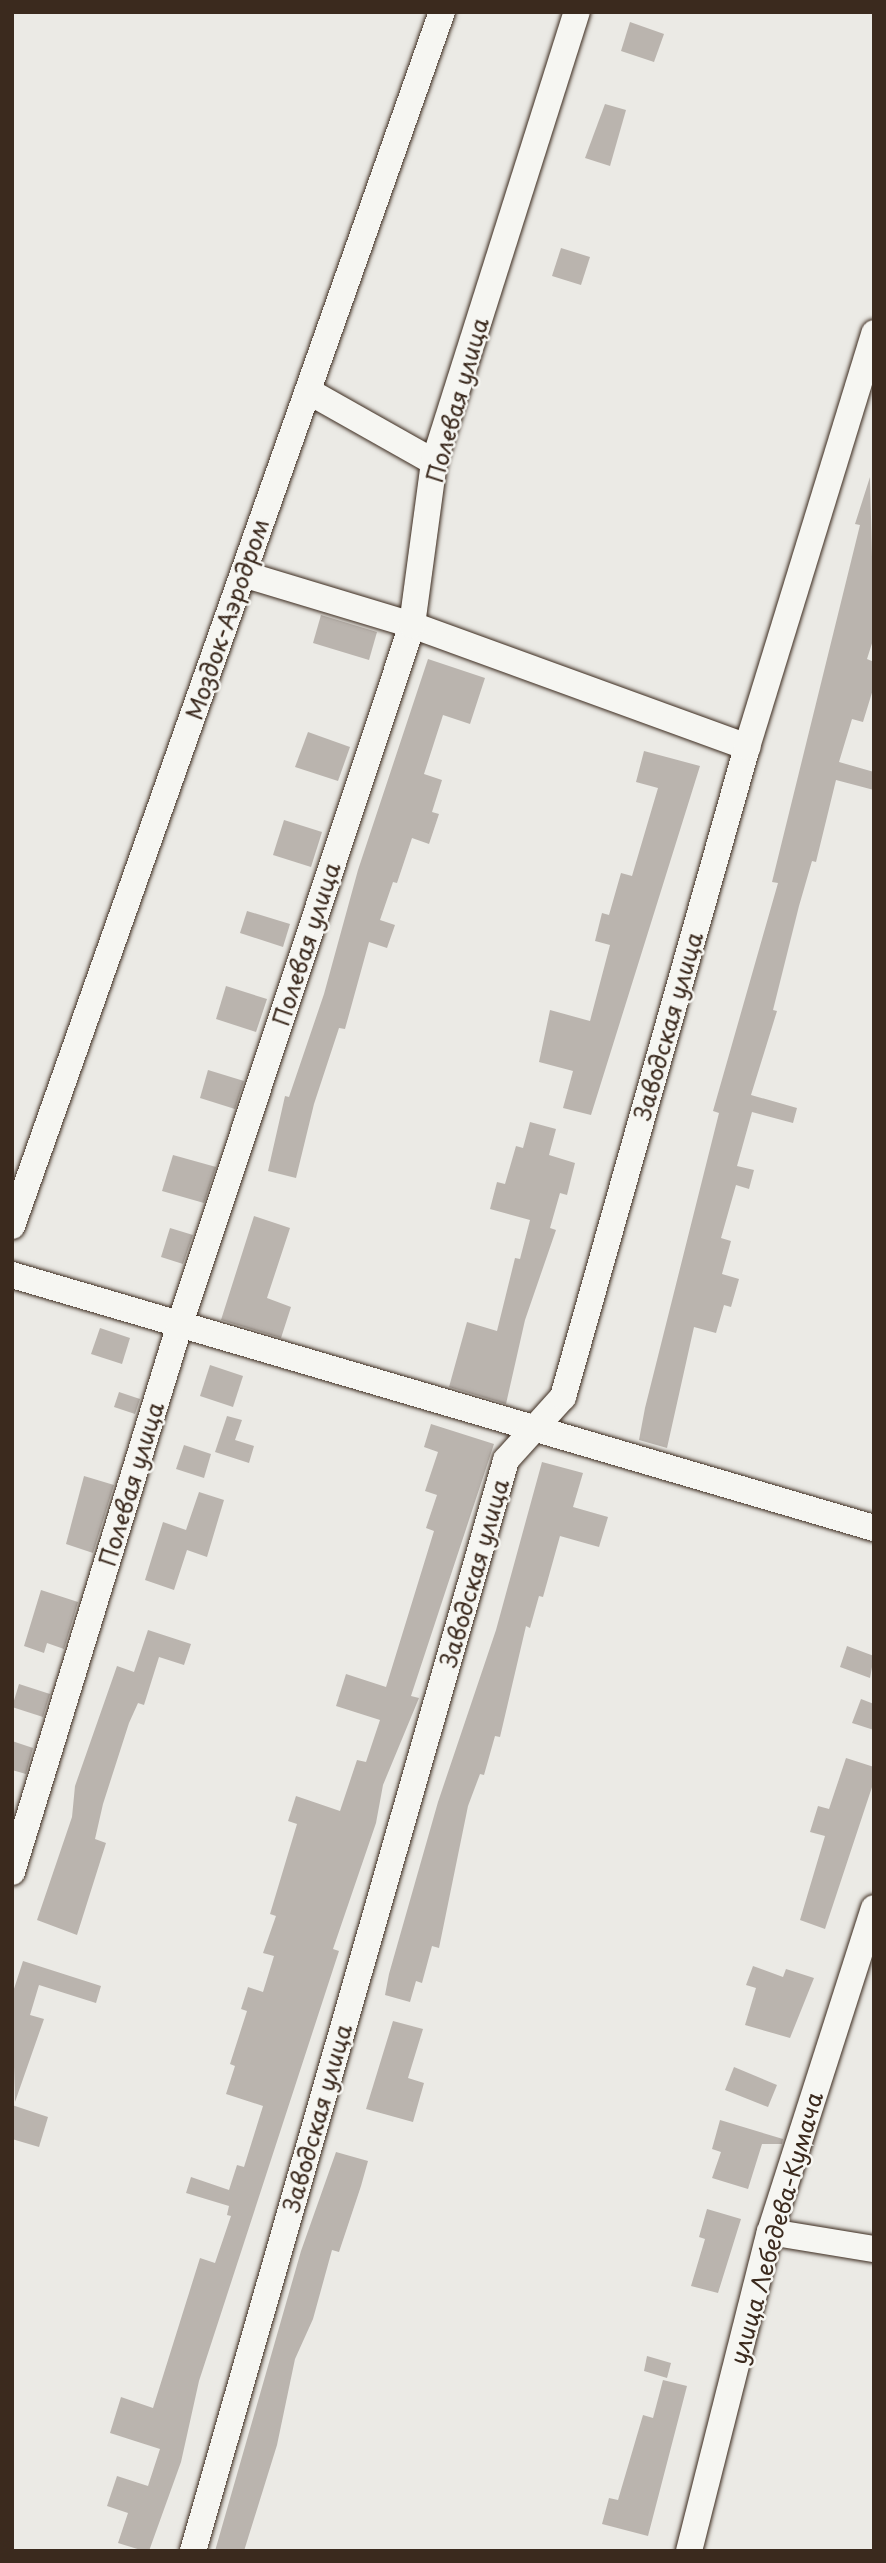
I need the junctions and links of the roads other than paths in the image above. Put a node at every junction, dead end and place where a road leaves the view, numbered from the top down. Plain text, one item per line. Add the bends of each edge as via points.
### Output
1 (442, 12) edge
2 (577, 12) edge
3 (874, 333) edge
4 (308, 391) junction
5 (434, 462) junction
6 (243, 574) junction
7 (412, 625) junction
8 (747, 747) junction
9 (12, 1226) edge
10 (12, 1275) edge
11 (179, 1327) junction
12 (534, 1430) junction
13 (874, 1528) edge
14 (12, 1872) edge
15 (874, 1908) edge
16 (770, 2232) junction
17 (874, 2249) edge
18 (192, 2551) edge
19 (689, 2551) edge

1 - 4 street, Моздок-Аэродром
2 - 5 street, Полевая улица
3 - 8 street, Заводская улица
4 - 5 street
4 - 6 street, Моздок-Аэродром
5 - 7 street, Полевая улица
6 - 7 street
6 - 9 street, Моздок-Аэродром
7 - 8 street
7 - 11 street, Полевая улица
8 - 12 street, Заводская улица via 563,1397
10 - 11 street
11 - 12 street
11 - 14 street, Полевая улица
12 - 13 street
12 - 18 street, Заводская улица via 506,1460
15 - 16 street, улица Лебедева-Кумача
16 - 17 street
16 - 19 street, улица Лебедева-Кумача

